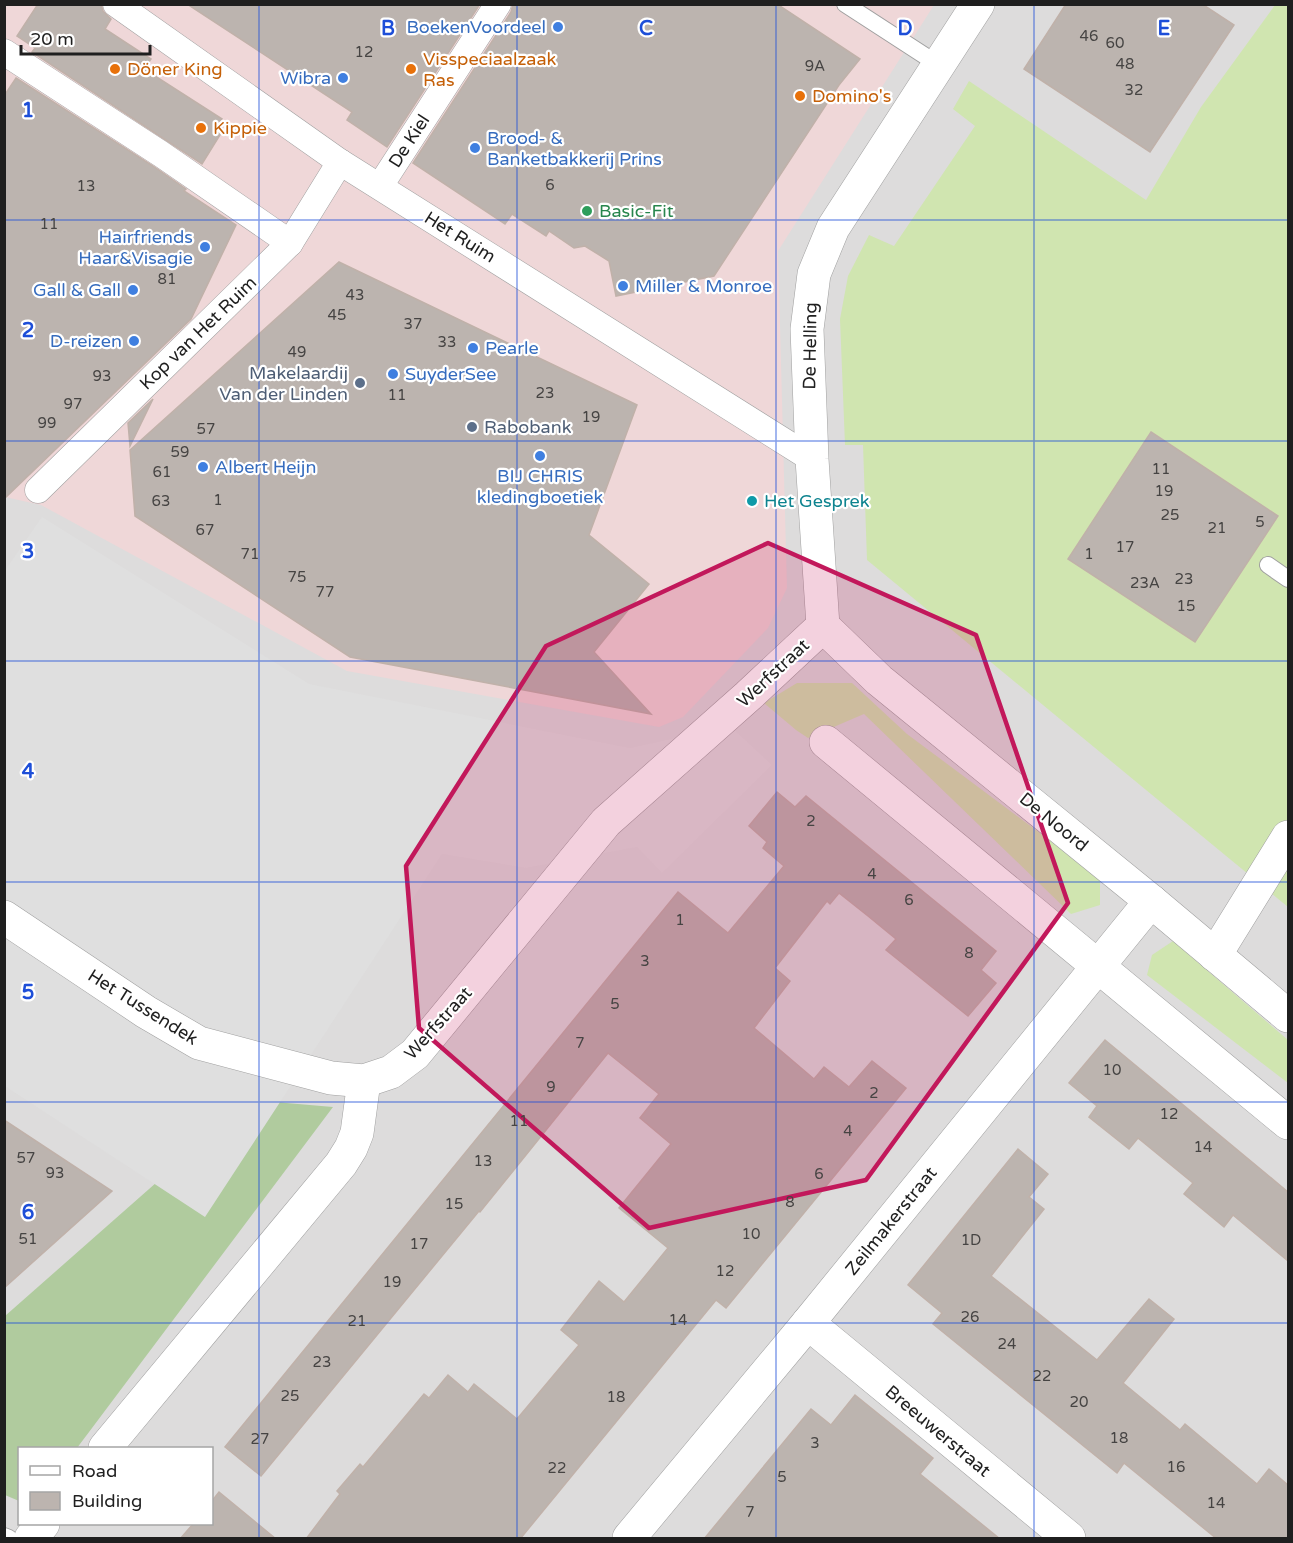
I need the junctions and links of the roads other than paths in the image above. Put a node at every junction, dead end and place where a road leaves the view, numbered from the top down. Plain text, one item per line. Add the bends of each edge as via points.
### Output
1 (116, 4) edge
2 (498, 4) edge
3 (845, 4) edge
4 (978, 4) edge
5 (4, 52) edge
6 (939, 65) junction
7 (340, 162) junction
8 (380, 186) junction
9 (290, 243) junction
10 (812, 459) junction
11 (38, 490) dead end
12 (1268, 566) dead end
13 (1288, 579) edge
14 (823, 626) junction
15 (826, 742) dead end
16 (1288, 837) edge
17 (1151, 901) junction
18 (4, 917) edge
19 (1215, 955) junction
20 (1097, 967) junction
21 (1288, 1016) edge
22 (364, 1081) junction
23 (1288, 1123) edge
24 (808, 1323) junction
25 (107, 1447) edge
26 (42, 1525) edge
27 (4, 1536) edge
28 (9, 1539) edge
29 (31, 1539) edge
30 (629, 1539) edge
31 (1069, 1539) edge

1 - 7 street, Het Ruim
2 - 8 street, De Kiel
3 - 6 lane
4 - 6 street, De Helling
5 - 9 street
6 - 10 street, De Helling via 833,228 814,274 807,329
7 - 8 street, Het Ruim
7 - 9 street, Kop van Het Ruim
8 - 10 street, Het Ruim
9 - 11 street, Kop van Het Ruim
10 - 14 street, De Helling
12 - 13 lane
14 - 17 street, De Noord via 879,680
14 - 22 street, Werfstraat via 606,822 416,1054 391,1072
15 - 20 street
16 - 19 street
17 - 19 street, De Noord
17 - 20 street, Zeilmakerstraat
18 - 22 street, Het Tussendek via 199,1043 331,1078
19 - 21 street, De Noord
20 - 23 street
20 - 24 street, Zeilmakerstraat
22 - 25 street via 357,1133 341,1164
24 - 30 street, Zeilmakerstraat
24 - 31 street, Breeuwerstraat
26 - 29 street
27 - 28 lane

